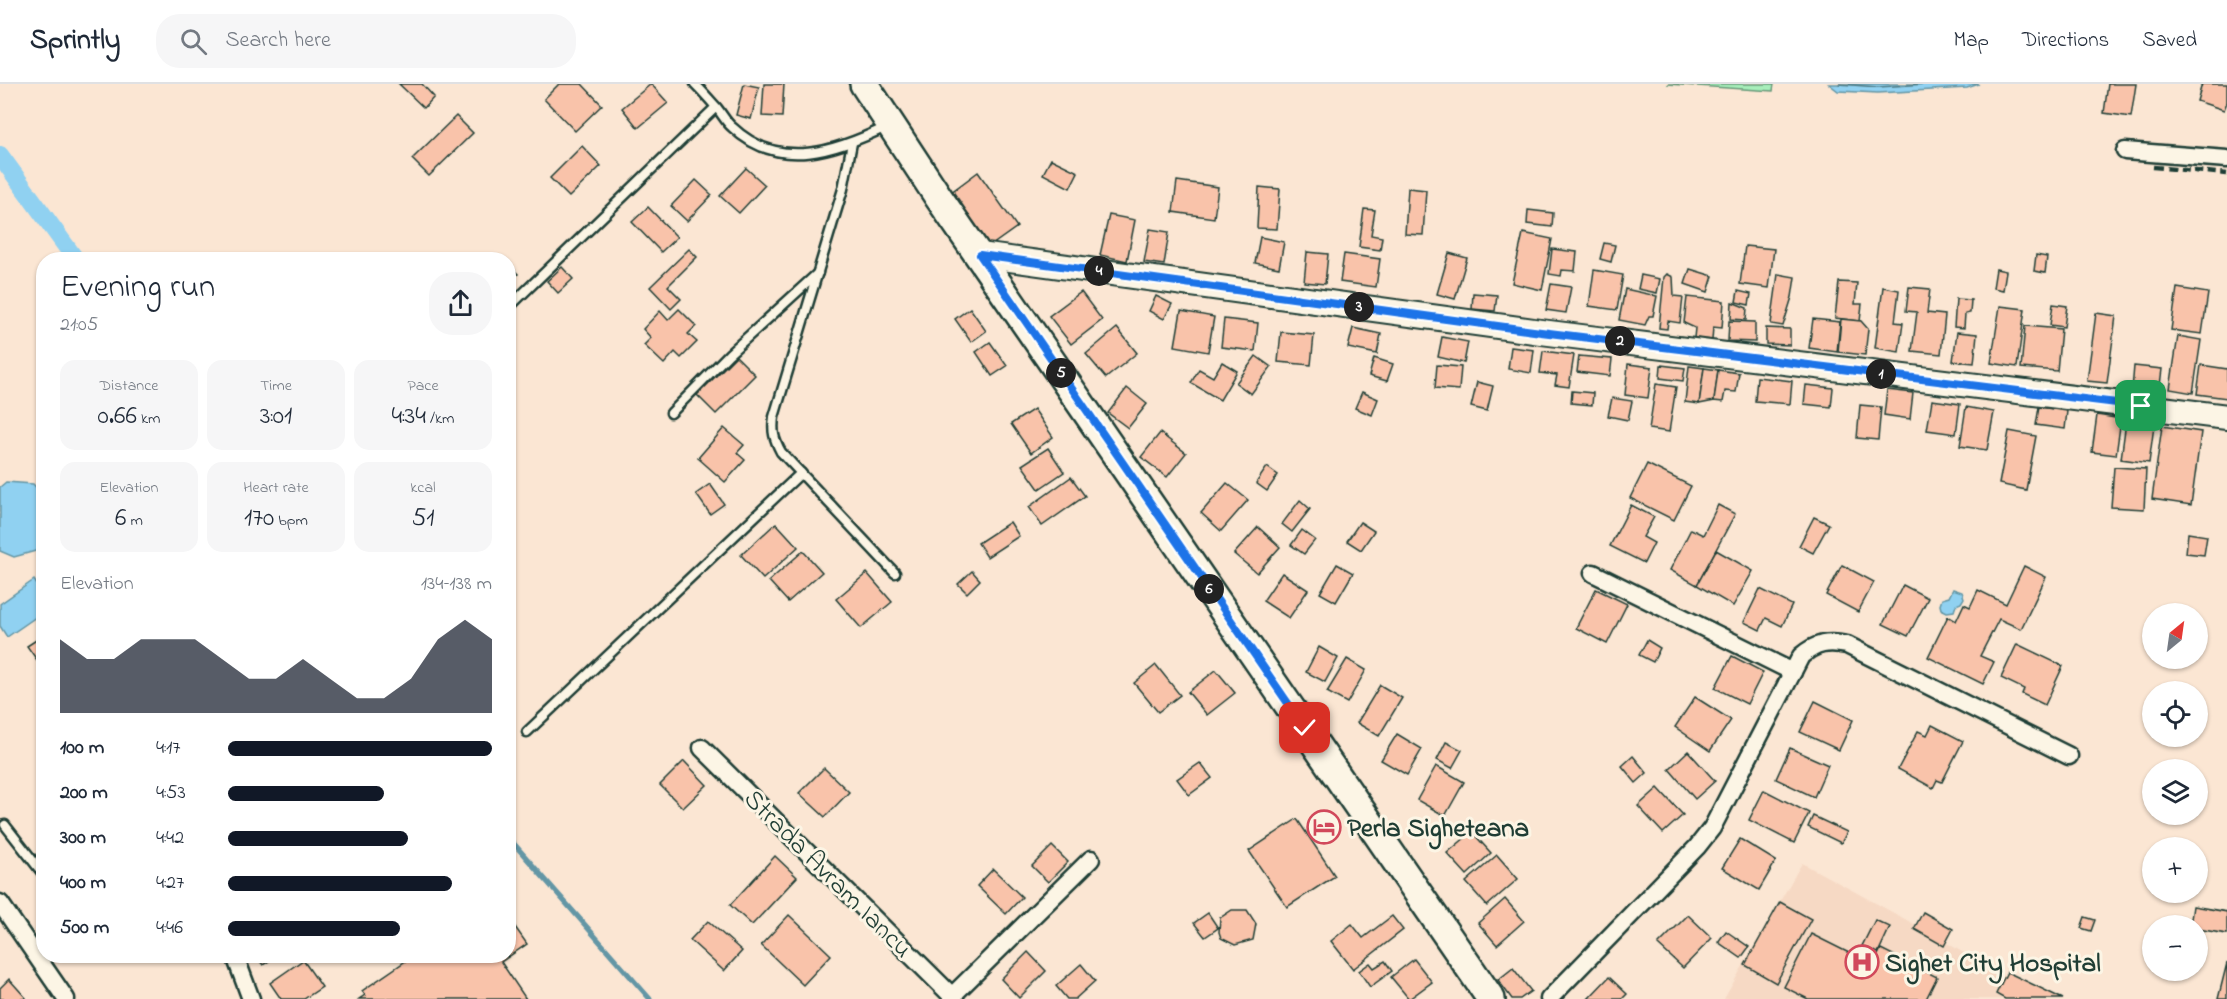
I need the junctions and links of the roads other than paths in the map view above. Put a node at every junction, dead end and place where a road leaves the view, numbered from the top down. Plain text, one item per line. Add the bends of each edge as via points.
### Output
1 (695, 84) edge
2 (864, 84) edge
3 (716, 107) junction
4 (890, 125) junction
5 (852, 143) junction
6 (2125, 151) dead end
7 (2227, 159) edge
8 (980, 255) junction
9 (818, 272) junction
10 (516, 300) edge
11 (670, 413) dead end
12 (2227, 417) edge
13 (801, 473) junction
14 (895, 573) dead end
15 (1593, 573) dead end
16 (1793, 672) junction
17 (526, 732) dead end
18 (702, 748) dead end
19 (2069, 756) dead end
20 (5, 825) dead end
21 (1091, 859) dead end
22 (36, 864) edge
23 (0, 903) edge
24 (36, 955) edge
25 (41, 963) edge
26 (238, 963) edge
27 (954, 998) edge
28 (66, 999) edge
29 (252, 999) edge
30 (1491, 999) edge
31 (1549, 999) edge

1 - 3 lane
2 - 4 main road
3 - 5 lane via 731,127 780,153 807,154
3 - 10 lane
4 - 5 lane
4 - 8 main road
5 - 9 lane via 843,189
6 - 7 street
8 - 12 main road via 1530,330
8 - 30 main road
9 - 11 lane
9 - 13 lane via 774,417 774,438
13 - 14 lane
13 - 17 lane
15 - 16 street
16 - 19 street via 1810,647 1834,642 1847,645
16 - 31 street via 1712,828
18 - 27 street, Strada Avram Iancu
20 - 22 lane
21 - 27 street
23 - 24 street
25 - 28 street
26 - 29 street

